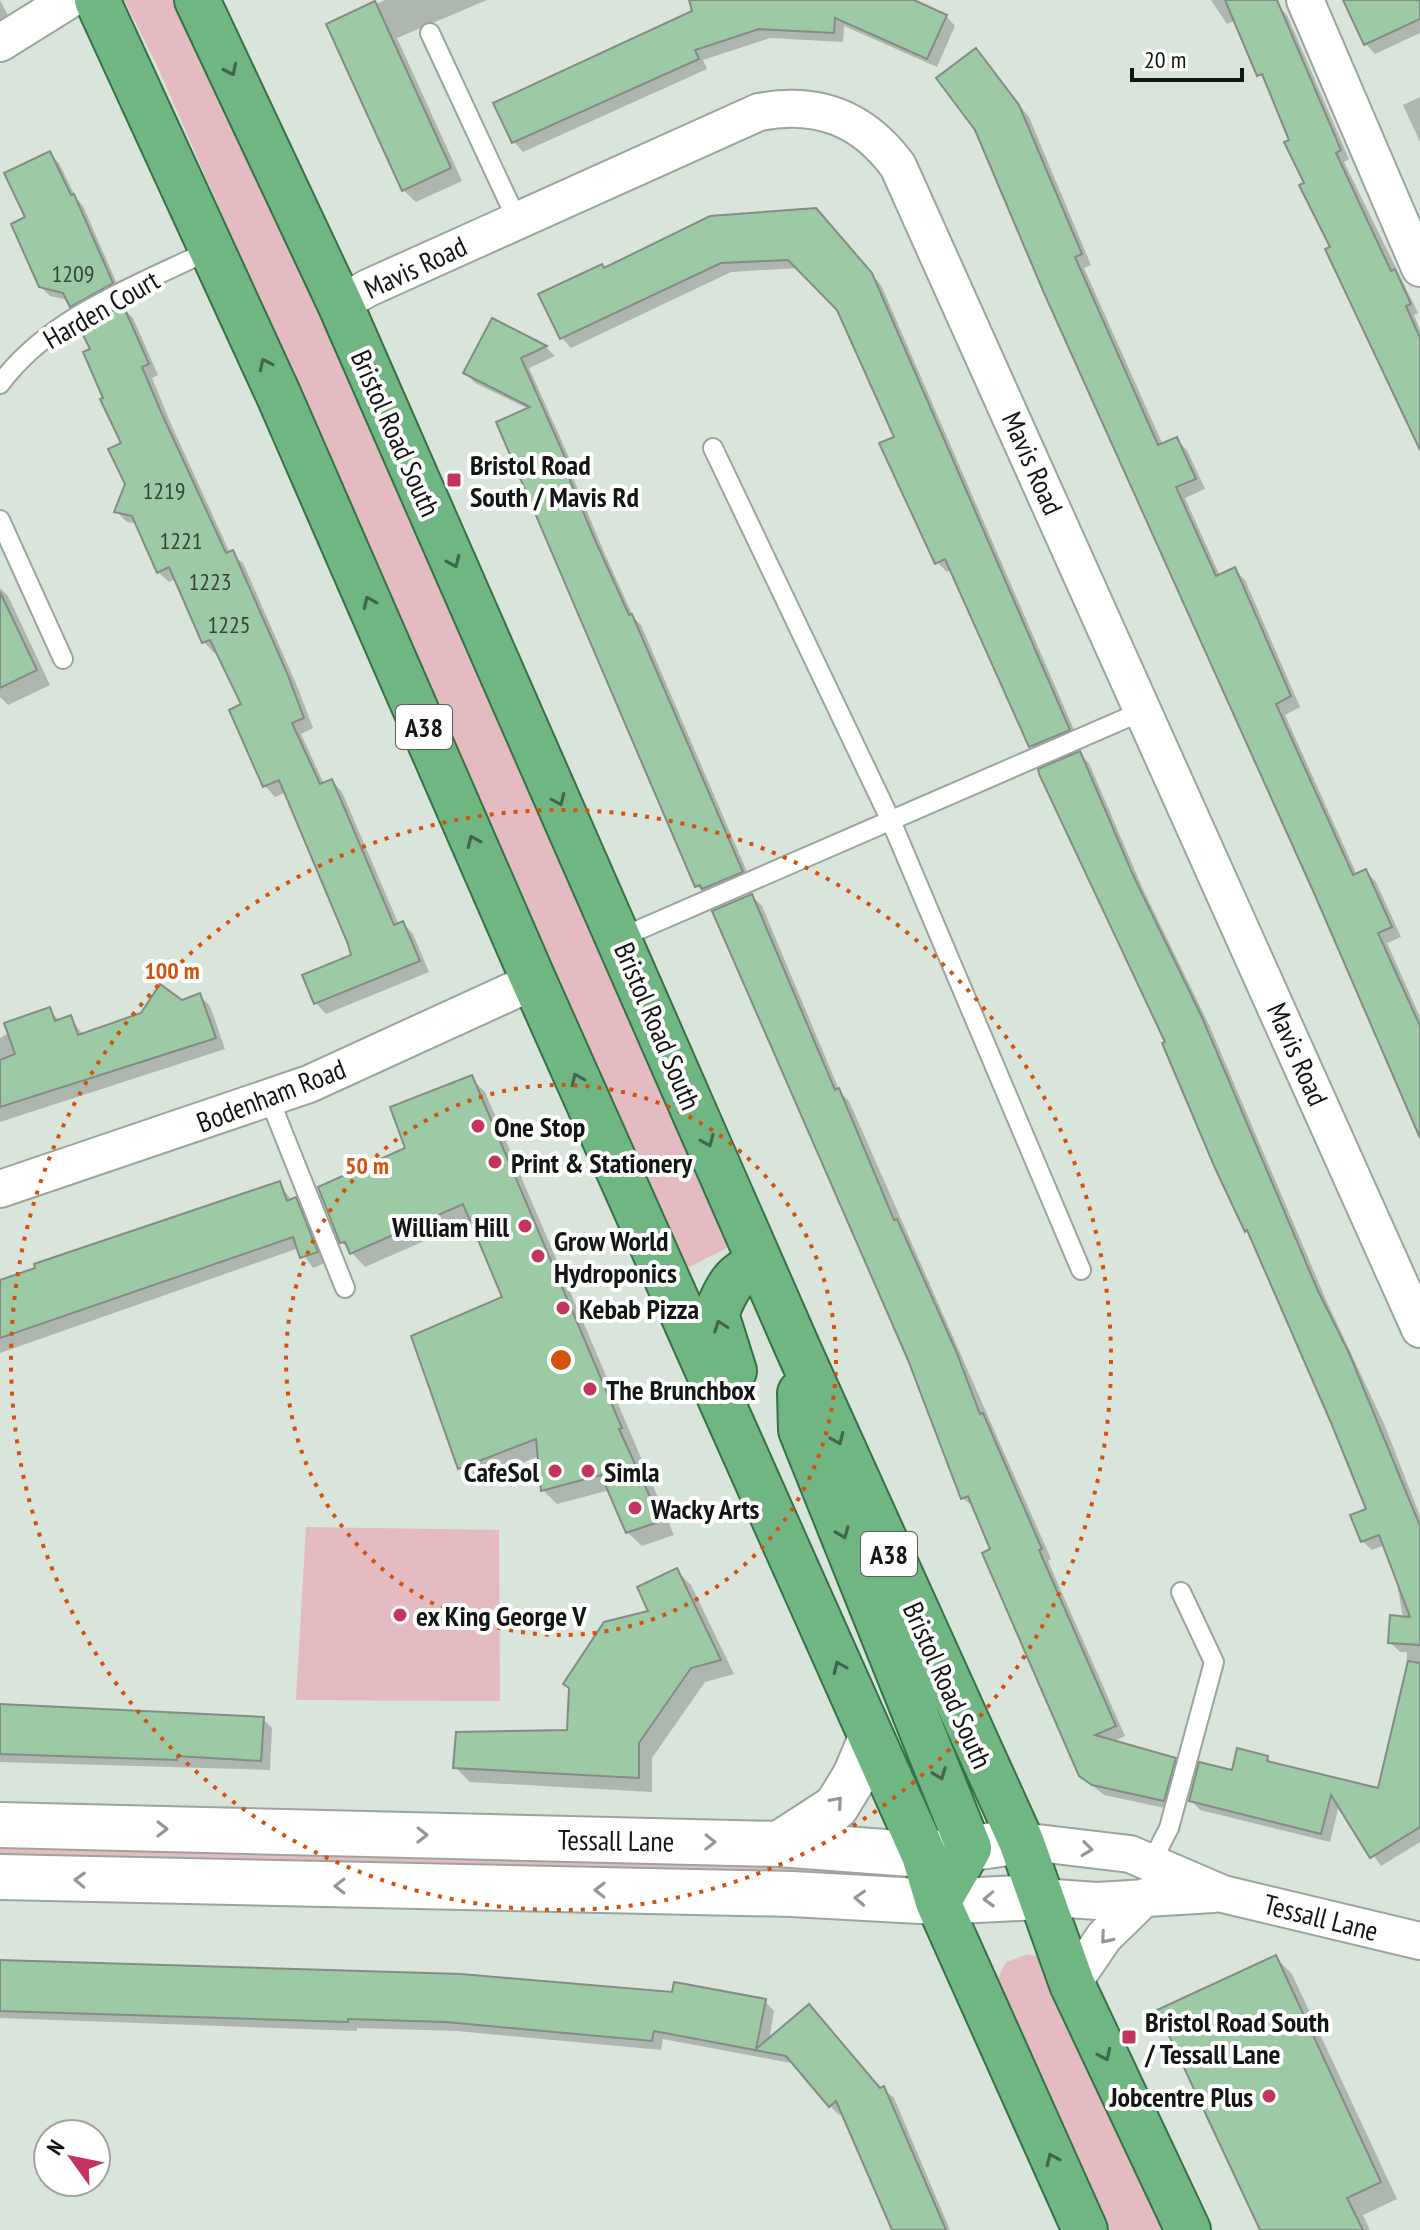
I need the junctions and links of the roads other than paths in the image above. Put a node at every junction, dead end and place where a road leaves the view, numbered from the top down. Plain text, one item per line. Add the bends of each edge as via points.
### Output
1 (69, 0) edge
2 (97, 0) edge
3 (197, 0) edge
4 (1305, 0) edge
5 (430, 33) dead end
6 (0, 43) edge
7 (517, 220) junction
8 (212, 249) junction
9 (1420, 268) edge
10 (340, 304) junction
11 (0, 384) edge
12 (713, 448) dead end
13 (0, 520) edge
14 (63, 659) dead end
15 (1145, 710) junction
16 (891, 821) junction
17 (620, 938) junction
18 (534, 981) junction
19 (269, 1098) junction
20 (0, 1189) edge
21 (761, 1265) junction
22 (1081, 1270) dead end
23 (345, 1288) dead end
24 (1420, 1329) edge
25 (799, 1351) junction
26 (746, 1457) junction
27 (1181, 1592) dead end
28 (871, 1738) junction
29 (0, 1825) edge
30 (1021, 1841) junction
31 (779, 1844) junction
32 (969, 1848) junction
33 (924, 1855) junction
34 (0, 1877) edge
35 (1148, 1880) junction
36 (1040, 1897) junction
37 (938, 1902) junction
38 (1420, 1941) edge
39 (1072, 1984) junction
40 (1085, 2230) edge
41 (1188, 2230) edge

1 - 6 street
2 - 8 highway, A38
3 -> 10 highway, Bristol Road South / A38
4 - 9 street
5 - 7 lane
7 - 10 street, Mavis Road
7 - 15 street, Mavis Road via 759,112 810,107 837,116 882,144 898,166
8 - 11 lane, Harden Court via 83,313 44,339
18 -> 8 highway, A38
10 -> 17 highway, Bristol Road South / A38
12 - 16 lane
13 - 14 lane
15 - 16 lane
15 - 24 street, Mavis Road
16 - 17 lane
16 - 22 lane
17 -> 21 highway, Bristol Road South / A38
18 - 19 street, Bodenham Road
26 -> 18 highway, A38
19 - 20 street, Bodenham Road
19 - 23 lane
21 - 25 highway, Bristol Road South / A38
26 -> 21 highway via 733,1361 716,1314 726,1288 743,1269
25 -> 30 highway, Bristol Road South / A38
25 -> 32 highway via 801,1430
28 -> 26 highway, A38
27 - 35 lane via 1214,1662 1169,1828
31 -> 28 street via 836,1807
28 - 33 highway, A38
29 -> 31 street, Tessall Lane
30 - 32 street, Tessall Lane
30 -> 35 street, Tessall Lane via 1130,1854
30 - 36 highway, Bristol Road South / A38
31 - 33 street, Tessall Lane
32 - 33 street, Tessall Lane
32 - 37 highway
33 - 37 highway, A38
37 -> 34 street, Tessall Lane via 792,1894
35 - 36 street, Tessall Lane via 1097,1901
35 - 38 street, Tessall Lane
35 -> 39 street
36 -> 37 street, Tessall Lane
36 - 39 highway, Bristol Road South / A38
40 -> 37 highway, A38
39 -> 41 highway, Bristol Road South / A38

